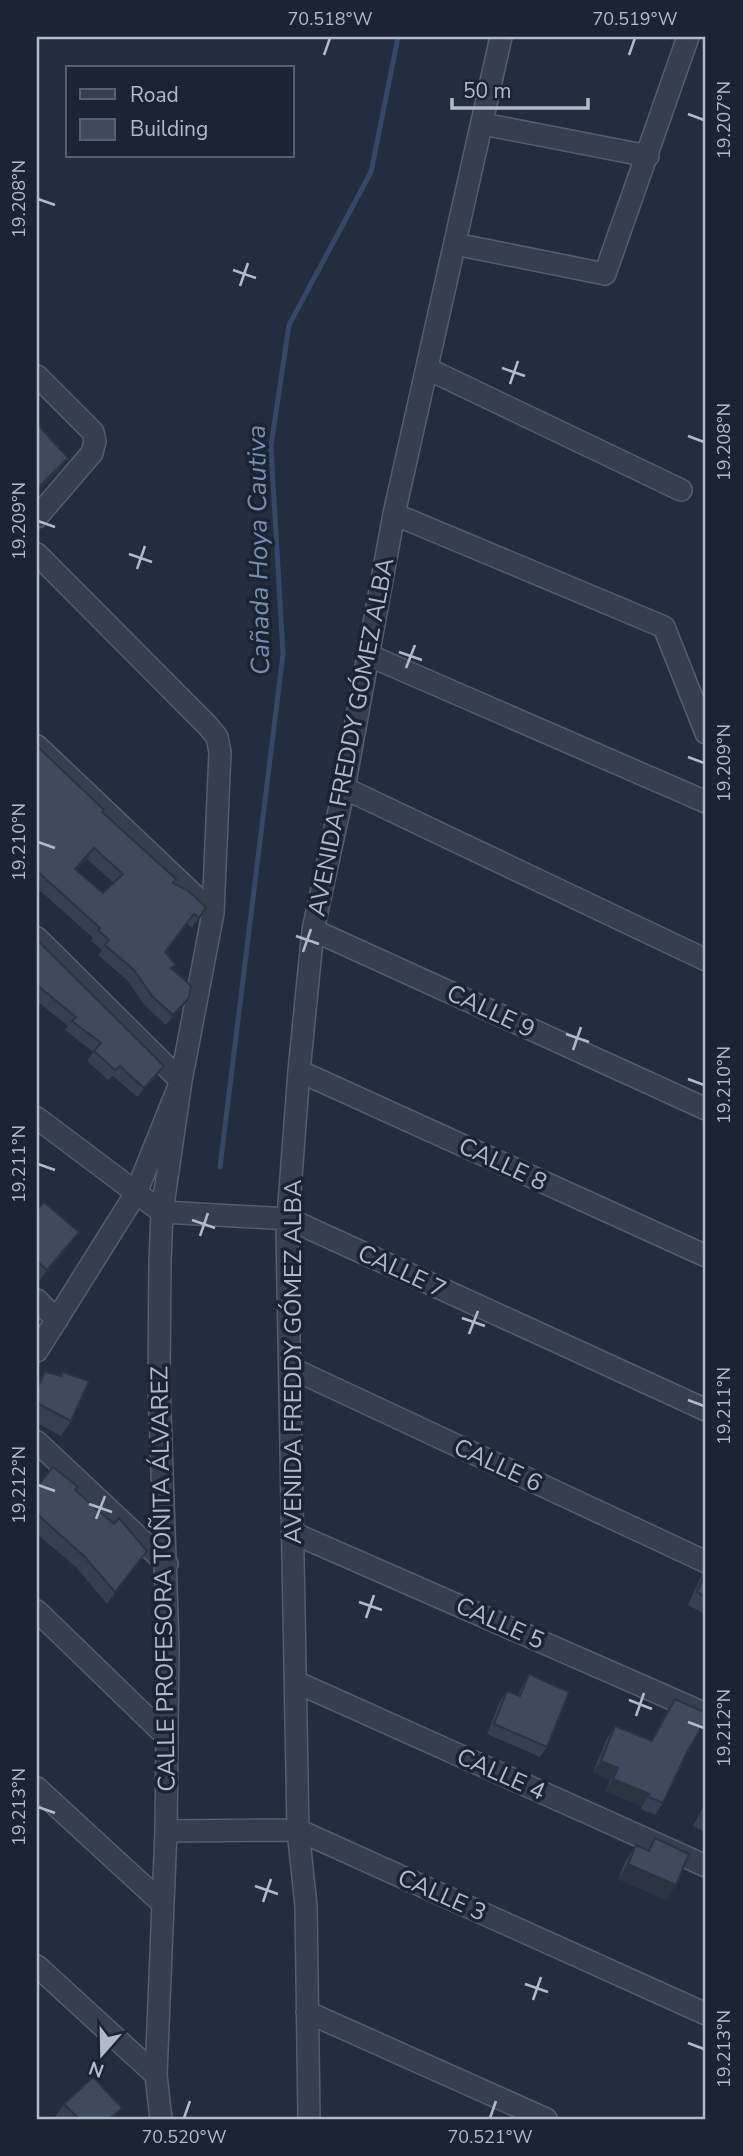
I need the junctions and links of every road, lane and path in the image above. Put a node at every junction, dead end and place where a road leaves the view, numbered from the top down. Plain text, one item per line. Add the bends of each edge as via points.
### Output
1 (501, 37) edge
2 (688, 37) edge
3 (483, 124) junction
4 (648, 156) junction
5 (455, 244) junction
6 (428, 369) junction
7 (37, 376) edge
8 (681, 490) dead end
9 (394, 514) junction
10 (37, 517) edge
11 (37, 554) edge
12 (368, 655) junction
13 (706, 733) edge
14 (37, 746) edge
15 (344, 788) junction
16 (706, 802) edge
17 (213, 913) junction
18 (313, 930) junction
19 (37, 937) edge
20 (706, 960) edge
21 (299, 1071) junction
22 (181, 1081) junction
23 (706, 1110) edge
24 (37, 1118) edge
25 (136, 1193) junction
26 (162, 1212) junction
27 (289, 1219) junction
28 (706, 1256) edge
29 (37, 1300) edge
30 (57, 1320) junction
31 (37, 1351) edge
32 (291, 1368) junction
33 (706, 1410) edge
34 (37, 1442) edge
35 (293, 1533) junction
36 (706, 1563) edge
37 (167, 1564) junction
38 (37, 1611) edge
39 (296, 1682) junction
40 (706, 1714) edge
41 (166, 1736) junction
42 (37, 1788) edge
43 (298, 1830) junction
44 (166, 1831) junction
45 (706, 1866) edge
46 (162, 1903) junction
47 (37, 1966) edge
48 (307, 2012) junction
49 (706, 2014) edge
50 (156, 2075) junction
51 (161, 2119) edge
52 (309, 2119) edge
53 (546, 2119) edge

1 - 3 street, AVENIDA FREDDY GÓMEZ ALBA
2 - 4 street
3 - 4 street
3 - 5 street, AVENIDA FREDDY GÓMEZ ALBA
4 - 5 street via 605,274
5 - 6 street, AVENIDA FREDDY GÓMEZ ALBA
6 - 8 street
6 - 9 street, AVENIDA FREDDY GÓMEZ ALBA
7 - 10 street via 93,432 95,441 92,453
9 - 12 street, AVENIDA FREDDY GÓMEZ ALBA
9 - 13 street via 664,627
11 - 17 street via 217,737
12 - 15 street, AVENIDA FREDDY GÓMEZ ALBA
12 - 16 street
14 - 17 street
15 - 18 street, AVENIDA FREDDY GÓMEZ ALBA
15 - 20 street
17 - 22 street
18 - 21 street, AVENIDA FREDDY GÓMEZ ALBA
18 - 23 street, CALLE 9
19 - 22 street
21 - 27 street, AVENIDA FREDDY GÓMEZ ALBA
21 - 28 street, CALLE 8
22 - 25 street
22 - 26 street, CALLE PROFESORA TOÑITA ÁLVAREZ
24 - 25 street
25 - 26 street
25 - 30 street
26 - 27 street, CALLE 7
26 - 37 street, CALLE PROFESORA TOÑITA ÁLVAREZ via 159,1384
27 - 32 street, AVENIDA FREDDY GÓMEZ ALBA
27 - 33 street, CALLE 7
29 - 30 street
30 - 31 street
32 - 35 street, AVENIDA FREDDY GÓMEZ ALBA
32 - 36 street, CALLE 6
34 - 37 street
35 - 39 street, AVENIDA FREDDY GÓMEZ ALBA
35 - 40 street, CALLE 5
37 - 41 street, CALLE PROFESORA TOÑITA ÁLVAREZ
38 - 41 street
39 - 43 street, AVENIDA FREDDY GÓMEZ ALBA
39 - 45 street, CALLE 4
41 - 44 street, CALLE PROFESORA TOÑITA ÁLVAREZ
42 - 46 street
43 - 44 street, CALLE 3
43 - 48 street, AVENIDA FREDDY GÓMEZ ALBA via 306,1906
43 - 49 street, CALLE 3
44 - 46 street, CALLE PROFESORA TOÑITA ÁLVAREZ
46 - 50 street, CALLE PROFESORA TOÑITA ÁLVAREZ
47 - 50 street
48 - 52 street, AVENIDA FREDDY GÓMEZ ALBA
48 - 53 street
50 - 51 street, CALLE PROFESORA TOÑITA ÁLVAREZ

